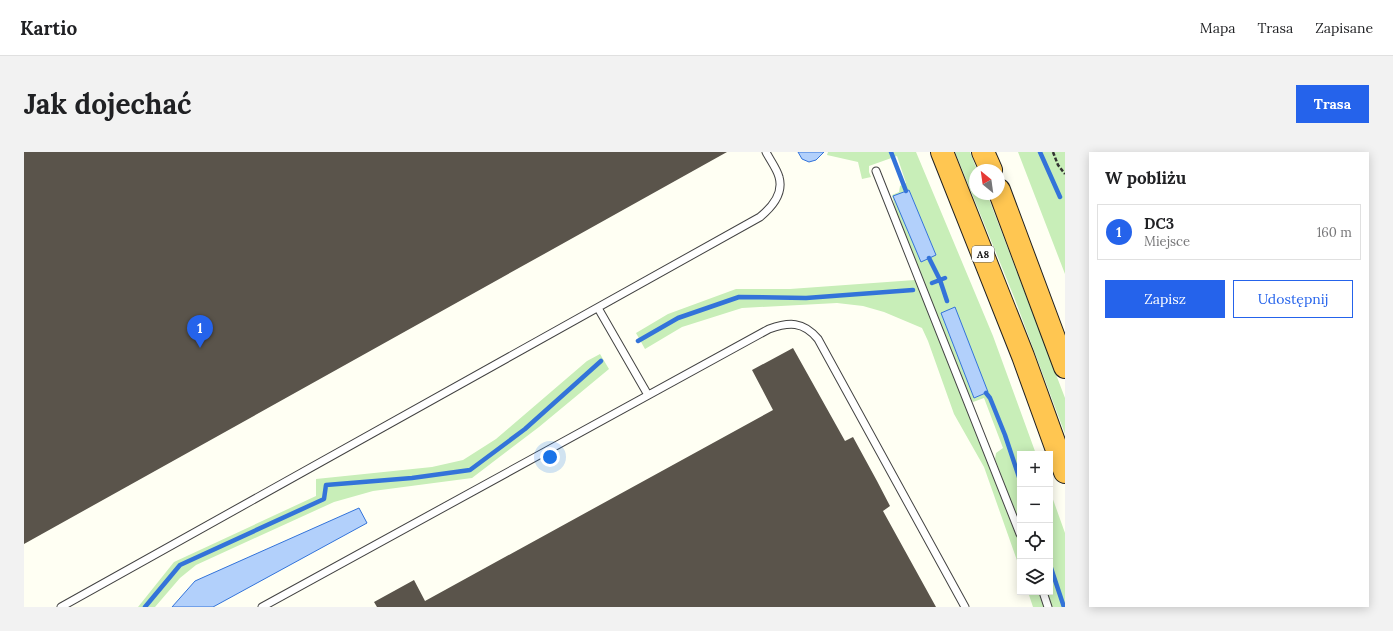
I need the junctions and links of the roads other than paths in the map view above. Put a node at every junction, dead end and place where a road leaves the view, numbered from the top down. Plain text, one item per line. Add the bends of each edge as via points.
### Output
1 (766, 152) edge
2 (942, 152) edge
3 (983, 152) edge
4 (992, 152) edge
5 (988, 164) edge
6 (994, 164) edge
7 (876, 171) dead end
8 (1003, 200) edge
9 (598, 308) junction
10 (1065, 367) edge
11 (648, 395) junction
12 (1065, 472) edge
13 (1017, 526) edge
14 (1043, 595) edge
15 (61, 607) edge
16 (262, 607) edge
17 (965, 607) edge
18 (1048, 607) edge

1 - 9 lane via 780,183 776,202 769,210
2 - 12 highway, A8 via 1023,356
3 - 5 highway
4 - 6 highway
7 - 13 lane
8 - 10 highway
9 - 11 lane
9 - 15 lane
11 - 16 lane
11 - 17 lane via 769,329 785,324 796,324 808,330 823,347
14 - 18 lane

